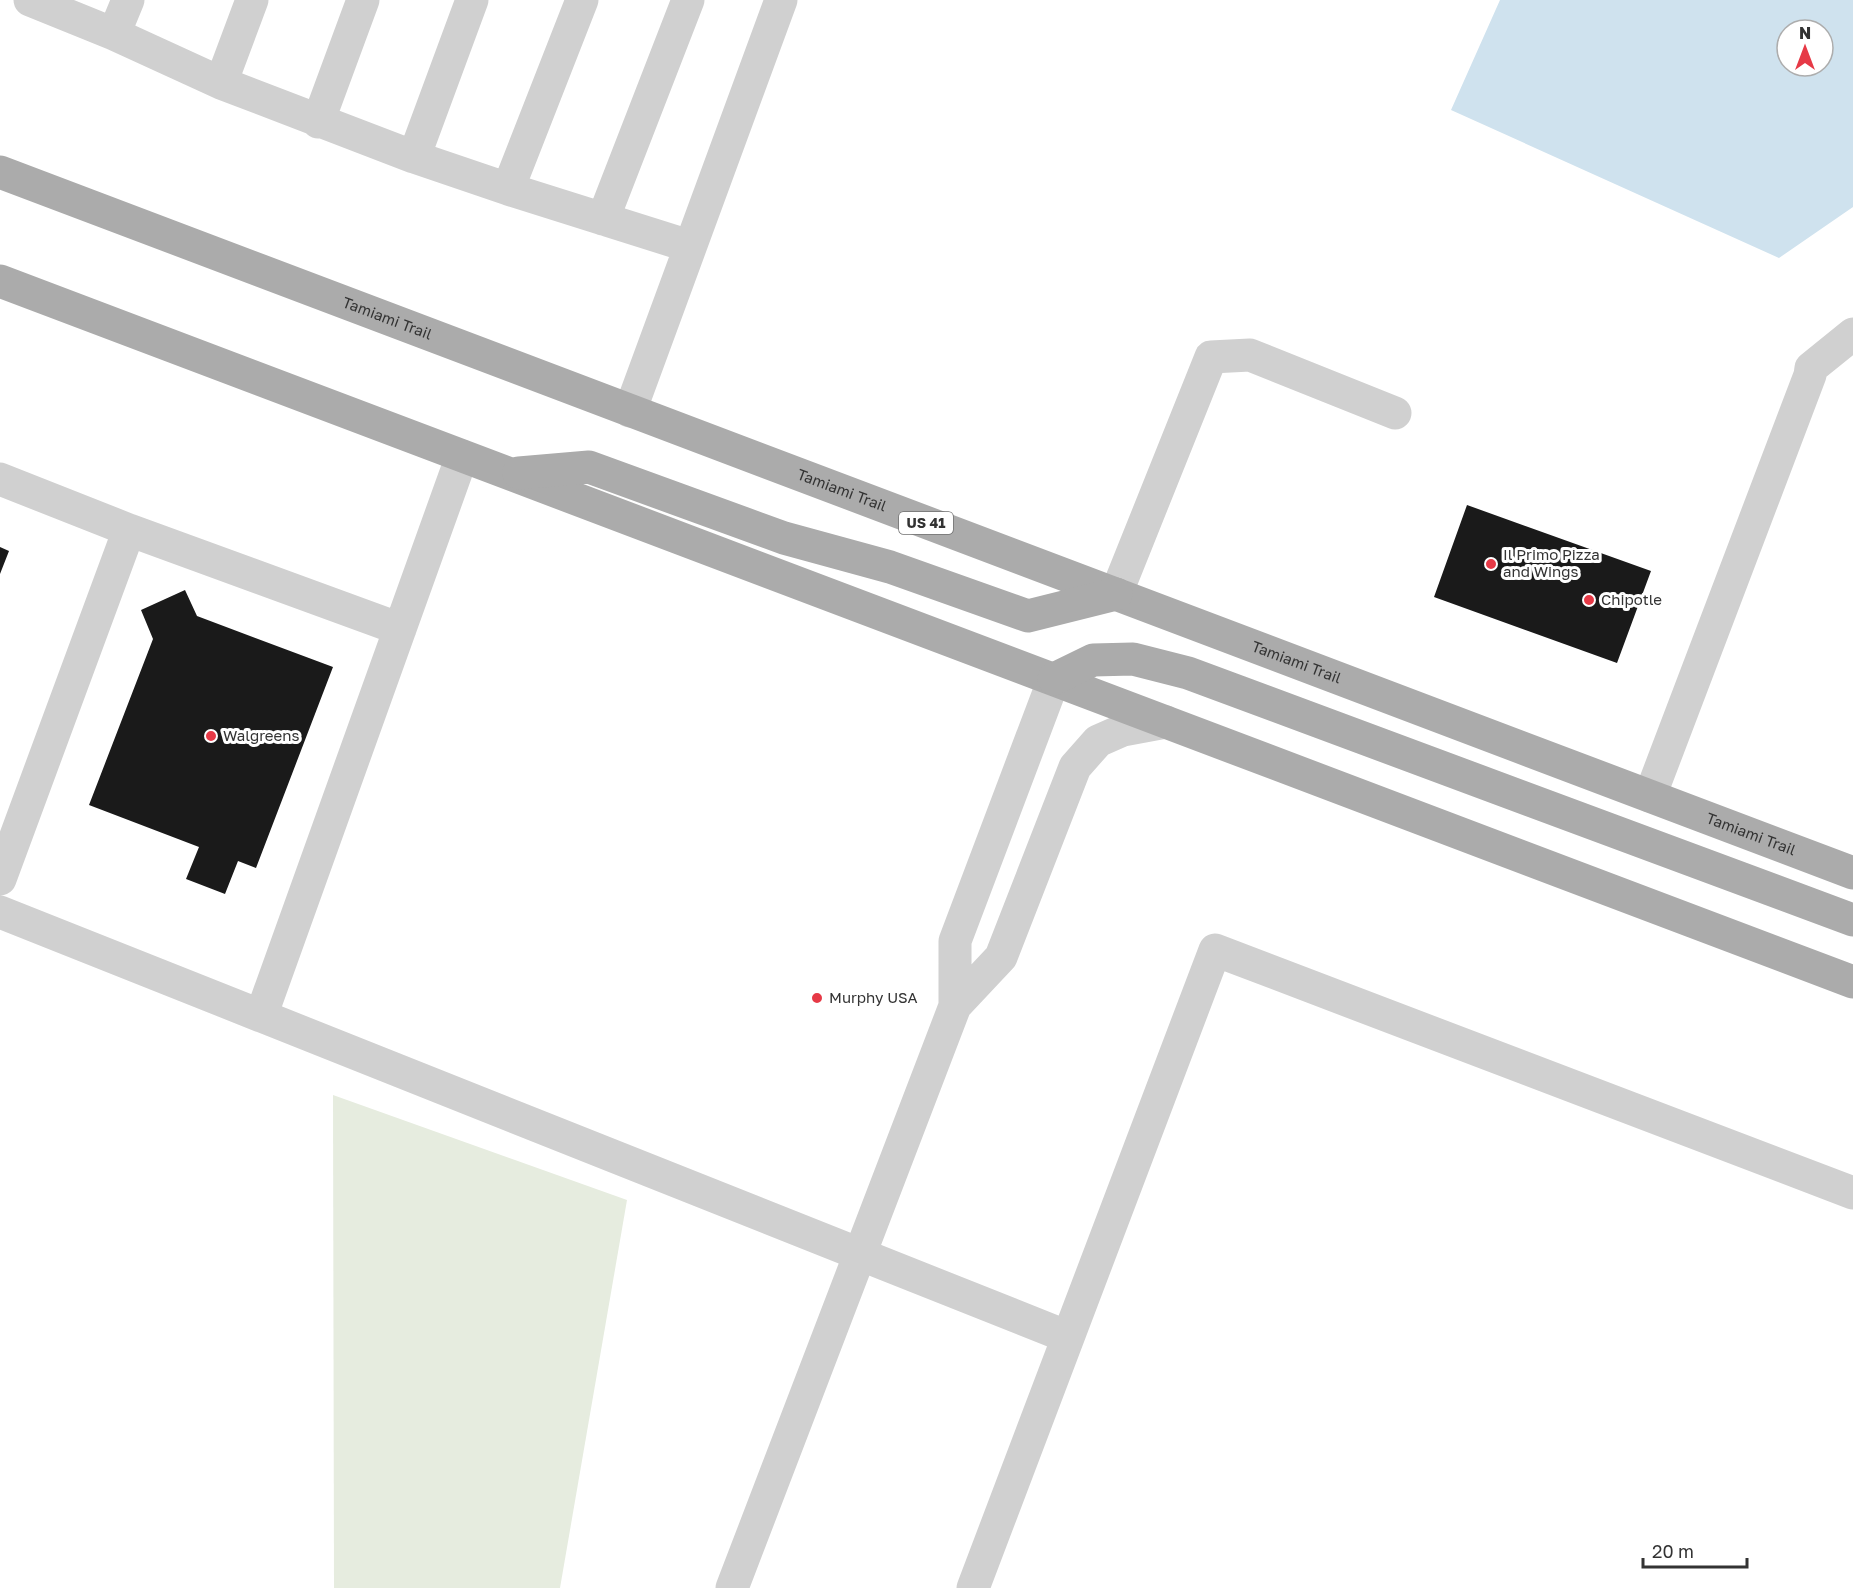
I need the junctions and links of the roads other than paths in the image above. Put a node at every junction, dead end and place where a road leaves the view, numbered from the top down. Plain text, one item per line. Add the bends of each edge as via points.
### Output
1 (30, 0) edge
2 (128, 0) edge
3 (252, 0) edge
4 (363, 0) edge
5 (472, 0) edge
6 (582, 0) edge
7 (688, 0) edge
8 (782, 0) edge
9 (114, 34) junction
10 (221, 83) junction
11 (318, 122) junction
12 (414, 157) junction
13 (0, 172) edge
14 (508, 189) junction
15 (603, 219) junction
16 (689, 246) junction
17 (0, 281) edge
18 (1853, 333) edge
19 (630, 411) junction
20 (1395, 412) dead end
21 (462, 456) junction
22 (509, 474) junction
23 (0, 479) edge
24 (129, 530) junction
25 (1116, 594) junction
26 (400, 629) junction
27 (1054, 679) junction
28 (1166, 722) junction
29 (1650, 796) junction
30 (1853, 873) edge
31 (0, 879) edge
32 (0, 912) edge
33 (1853, 920) edge
34 (1853, 982) edge
35 (955, 1006) junction
36 (261, 1016) junction
37 (1853, 1193) edge
38 (860, 1255) junction
39 (1068, 1336) junction
40 (732, 1588) edge
41 (973, 1588) edge

1 - 9 lane
2 - 9 lane
3 - 10 lane
4 - 11 lane
5 - 12 lane
6 - 14 lane
7 - 15 lane
8 - 16 lane
9 - 10 lane
10 - 11 lane
11 - 12 lane
12 - 14 lane
13 - 19 main road, Tamiami Trail / US 41
14 - 15 lane
15 - 16 lane
16 - 19 lane
17 - 21 main road
18 - 29 lane via 1811,368
19 - 25 main road, Tamiami Trail / US 41
20 - 25 lane via 1250,356 1211,357
21 - 22 main road
21 - 26 lane
22 - 25 main road via 589,467 784,538 890,567 1028,616
22 - 27 main road
23 - 24 lane
24 - 26 lane
24 - 31 lane
25 - 29 main road, Tamiami Trail / US 41
26 - 36 lane
27 - 28 main road
27 - 33 main road via 1094,660 1133,659 1188,672
27 - 35 lane via 955,941
28 - 34 main road
28 - 35 lane via 1123,730 1098,741 1075,767 1001,957
29 - 30 main road, Tamiami Trail / US 41
32 - 36 lane
35 - 38 lane
36 - 38 lane
37 - 39 lane via 1215,950
38 - 39 lane
38 - 40 lane
39 - 41 lane

